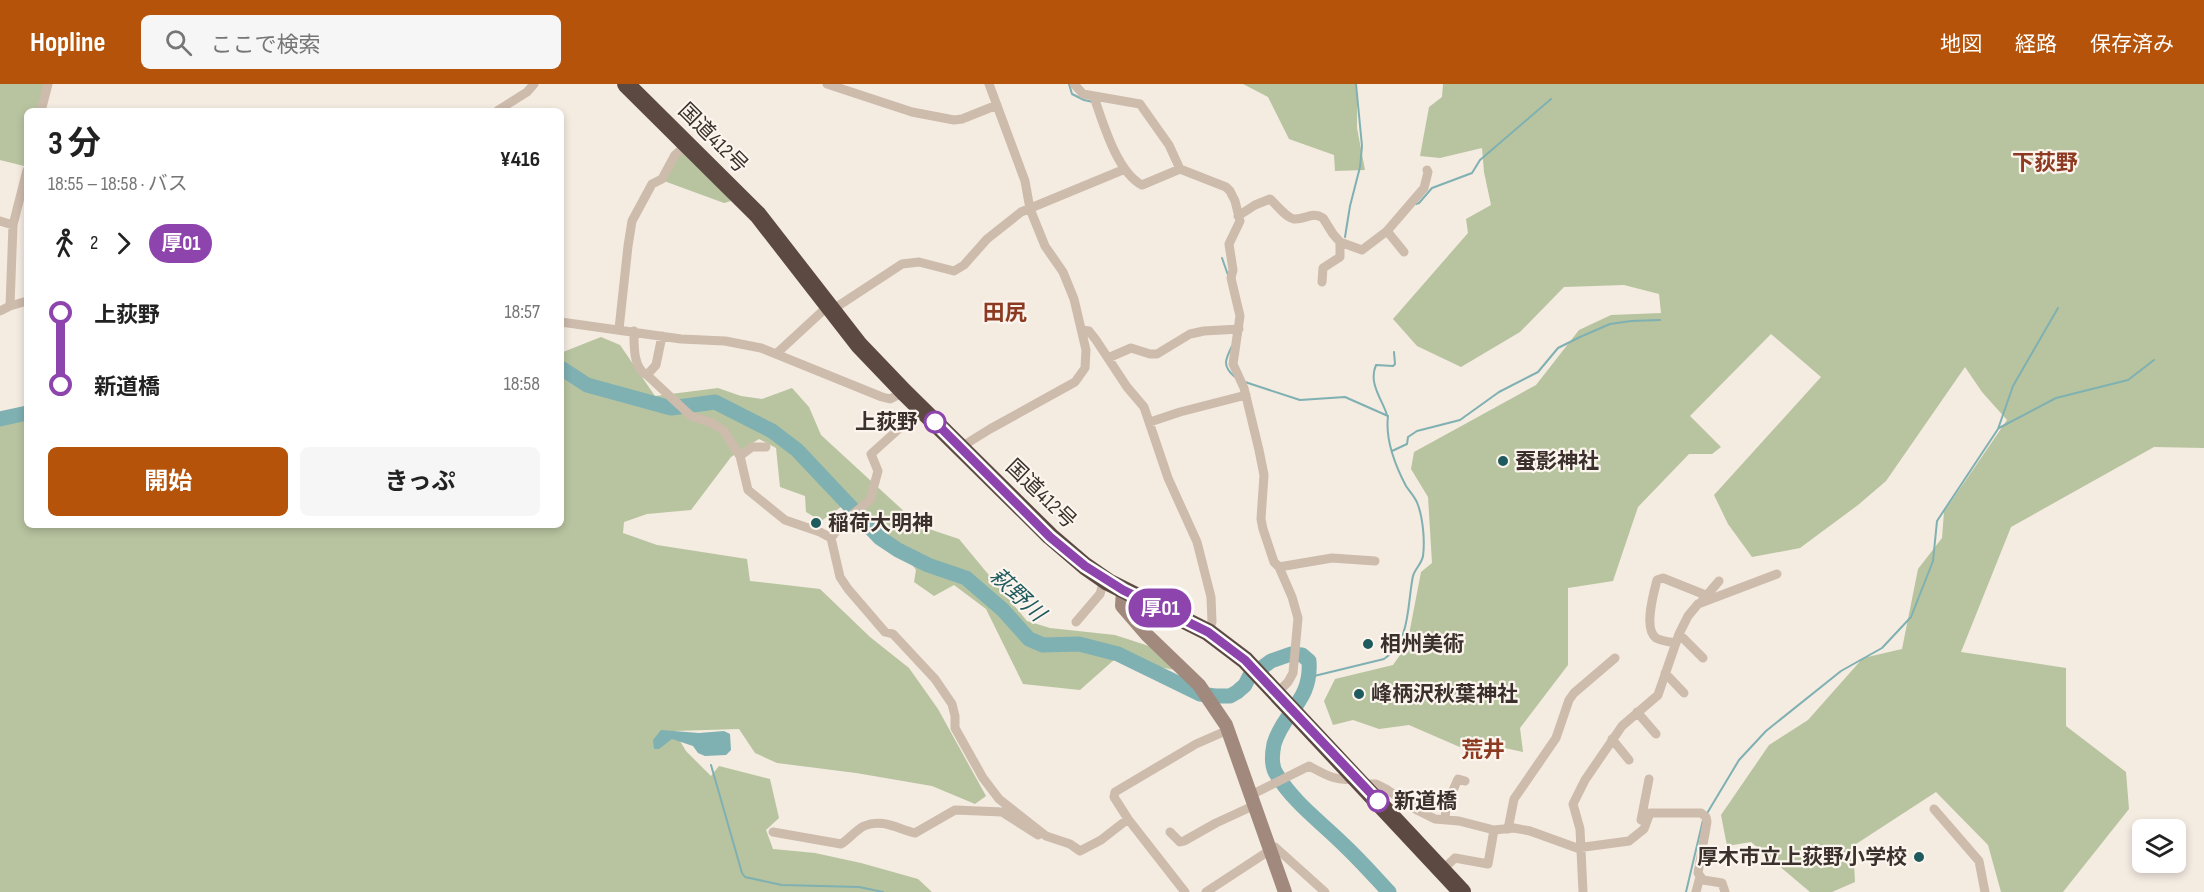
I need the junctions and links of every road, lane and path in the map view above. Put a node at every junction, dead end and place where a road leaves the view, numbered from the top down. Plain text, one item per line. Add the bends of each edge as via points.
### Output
1 (48, 84) edge
2 (534, 84) edge
3 (626, 84) edge
4 (827, 84) edge
5 (989, 84) edge
6 (1074, 84) edge
7 (1095, 100) junction
8 (997, 105) junction
9 (41, 108) edge
10 (501, 108) edge
11 (687, 144) junction
12 (1125, 169) junction
13 (1176, 170) junction
14 (1429, 171) dead end
15 (24, 182) edge
16 (1029, 209) junction
17 (1238, 216) junction
18 (0, 221) edge
19 (13, 225) junction
20 (1387, 231) junction
21 (1340, 242) junction
22 (1404, 252) dead end
23 (1322, 282) dead end
24 (24, 302) edge
25 (10, 306) junction
26 (830, 308) junction
27 (0, 311) edge
28 (564, 322) edge
29 (619, 329) junction
30 (1236, 329) junction
31 (1082, 330) junction
32 (634, 331) junction
33 (662, 336) junction
34 (776, 354) junction
35 (1108, 358) junction
36 (647, 375) junction
37 (1243, 387) junction
38 (904, 392) junction
39 (921, 410) junction
40 (1150, 422) junction
41 (766, 447) dead end
42 (961, 447) junction
43 (740, 456) junction
44 (831, 538) junction
45 (1374, 561) dead end
46 (1279, 567) junction
47 (1777, 574) dead end
48 (1104, 580) junction
49 (1719, 581) dead end
50 (1123, 590) junction
51 (1706, 597) junction
52 (1698, 604) junction
53 (1076, 622) dead end
54 (1208, 632) junction
55 (1678, 638) junction
56 (1615, 658) dead end
57 (1703, 658) dead end
58 (1665, 673) junction
59 (1684, 693) dead end
60 (1280, 697) junction
61 (1637, 712) junction
62 (1228, 730) junction
63 (1656, 734) dead end
64 (1612, 739) junction
65 (1629, 760) dead end
66 (1458, 779) dead end
67 (1649, 779) dead end
68 (1359, 781) junction
69 (1253, 800) junction
70 (1934, 808) dead end
71 (1128, 819) junction
72 (1445, 820) junction
73 (1508, 829) junction
74 (1494, 830) junction
75 (1640, 831) junction
76 (773, 832) dead end
77 (1170, 832) dead end
78 (1046, 836) junction
79 (1581, 847) junction
80 (1270, 850) junction
81 (1442, 870) junction
82 (1700, 877) junction
83 (1185, 892) edge
84 (1206, 892) edge
85 (1285, 892) edge
86 (1325, 892) edge
87 (1462, 892) edge
88 (1582, 892) edge
89 (1696, 892) edge
90 (1725, 892) edge
91 (1985, 892) edge

1 - 9 street
2 - 10 street
3 - 11 highway, 国道412号
4 - 8 street via 912,112 954,120
5 - 8 street
6 - 7 street
7 - 12 street
7 - 13 street via 1140,104 1169,145
8 - 16 street via 1025,181
11 - 26 highway, 国道412号 via 772,230
11 - 29 street via 675,155 662,179 652,184 632,221
12 - 13 street via 1142,185
12 - 16 street
13 - 17 street via 1226,187
14 - 20 street via 1425,188
15 - 19 street
16 - 26 street via 987,239 954,271 919,262 902,264
16 - 31 street via 1045,246 1068,283
17 - 21 street via 1270,199 1289,217 1313,214 1323,218
17 - 30 street via 1240,221 1230,244 1231,278 1240,316
18 - 19 street
19 - 25 street
20 - 21 street via 1362,250
20 - 22 street
21 - 23 street via 1340,257 1323,267
24 - 25 street
25 - 27 street
26 - 34 street
26 - 38 highway, 国道412号
28 - 29 street
29 - 32 street
30 - 35 street via 1190,334 1157,354 1131,348
30 - 37 street via 1233,364
31 - 35 street via 1089,331
31 - 42 street via 1086,358 1078,379
32 - 33 street
32 - 36 street via 638,367
33 - 34 street via 744,343
33 - 36 street via 656,365
34 - 38 street via 882,398 890,399
35 - 40 street via 1144,407
36 - 43 street via 691,416 724,431
37 - 40 street
37 - 46 street via 1264,475 1261,519
38 - 39 highway, 国道412号
39 - 42 highway, 国道412号
39 - 44 street via 872,454 878,471 870,500
40 - 54 street via 1155,445 1201,553 1211,597 1212,622
41 - 43 street via 752,447
42 - 48 highway, 国道412号 via 1050,537
43 - 44 street via 748,490 785,520
44 - 78 street via 840,578 885,632 893,634 935,679 952,704 955,728 992,790
45 - 46 street via 1332,558
46 - 60 street via 1298,618 1293,673
47 - 52 street
48 - 50 highway, 国道412号
48 - 53 street via 1100,594 1086,615
49 - 51 street
50 - 54 highway, 国道412号
50 - 62 street via 1122,606 1199,684
51 - 52 street
51 - 55 street via 1663,578 1657,580 1649,607 1652,633 1656,638
52 - 55 street
54 - 60 highway, 国道412号 via 1245,660
55 - 57 street
55 - 58 street
56 - 73 street via 1569,700 1556,738 1514,799
58 - 59 street
58 - 61 street via 1658,694
60 - 68 highway, 国道412号
61 - 63 street
61 - 64 street
62 - 69 street
62 - 71 street via 1114,792
64 - 65 street
64 - 79 street via 1573,804 1581,829
66 - 72 street via 1446,806
67 - 75 street
68 - 69 street via 1336,779 1309,766 1272,784
68 - 72 street via 1376,784 1417,810
68 - 81 highway, 国道412号
69 - 77 street via 1184,841 1180,842
69 - 80 street
70 - 91 street via 1979,861
71 - 78 street via 1084,850
71 - 83 street
72 - 74 street
73 - 74 street
73 - 79 street via 1530,831
74 - 81 street via 1488,864 1455,858
75 - 79 street via 1629,840
75 - 82 street via 1650,813 1704,815 1707,822
76 - 78 street via 841,844 864,826 886,823 915,832 946,813 969,810 1002,812 1037,835
79 - 88 street
80 - 84 street
80 - 85 street
80 - 86 street via 1275,847
81 - 87 highway, 国道412号
82 - 89 street
82 - 90 street via 1722,883

